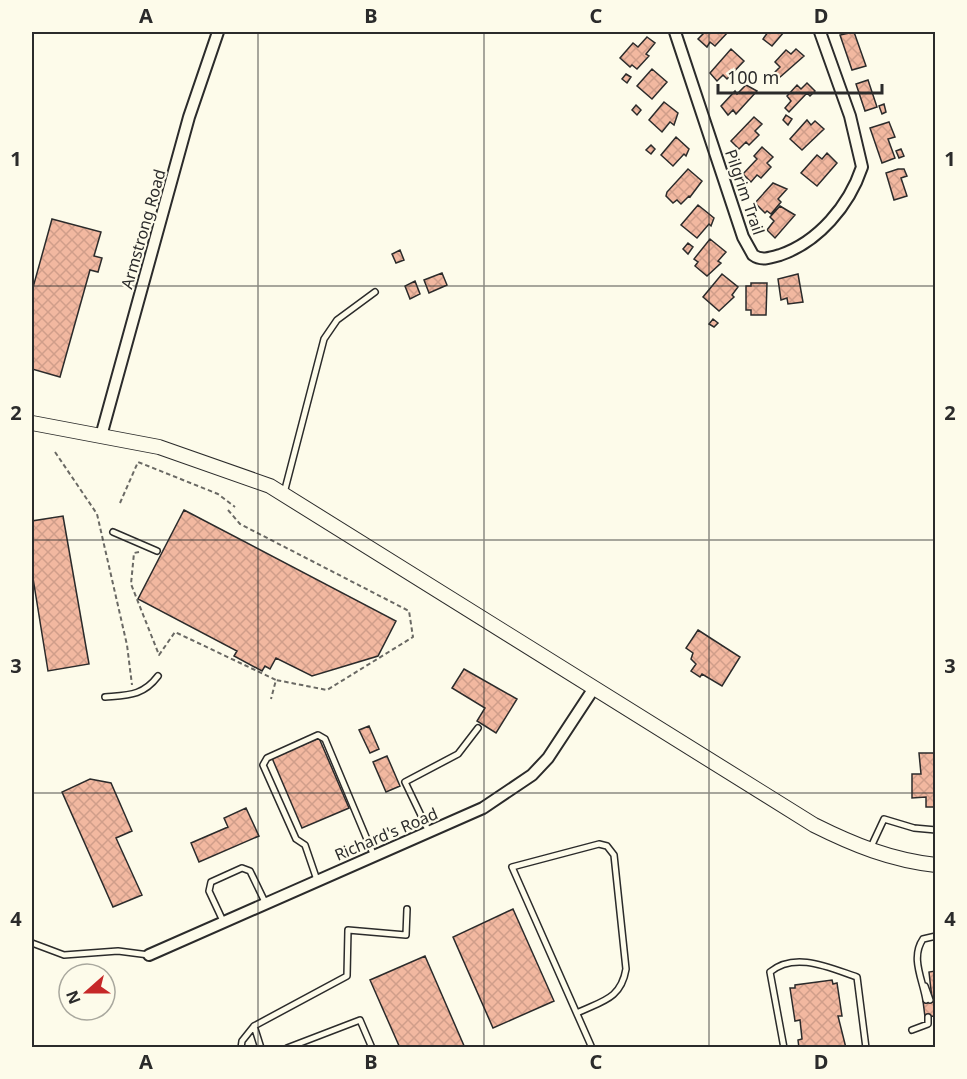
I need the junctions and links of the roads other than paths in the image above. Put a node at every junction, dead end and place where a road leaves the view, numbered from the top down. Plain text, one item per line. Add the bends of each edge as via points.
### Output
1 (218, 32) edge
2 (675, 32) edge
3 (820, 32) edge
4 (375, 292) dead end
5 (32, 423) edge
6 (101, 436) junction
7 (283, 494) junction
8 (113, 532) dead end
9 (157, 551) road end
10 (158, 676) dead end
11 (594, 688) junction
12 (105, 697) dead end
13 (478, 728) dead end
14 (936, 830) edge
15 (429, 832) junction
16 (870, 850) junction
17 (374, 856) junction
18 (936, 865) edge
19 (317, 880) junction
20 (265, 902) junction
21 (407, 909) dead end
22 (223, 921) junction
23 (936, 936) edge
24 (32, 943) edge
25 (149, 955) joint
26 (928, 1000) dead end
27 (577, 1013) junction
28 (930, 1017) dead end
29 (254, 1026) junction
30 (912, 1030) dead end
31 (241, 1047) edge
32 (261, 1047) edge
33 (287, 1047) edge
34 (372, 1047) edge
35 (592, 1047) edge
36 (784, 1047) edge
37 (866, 1047) edge

1 - 6 street, Armstrong Road via 189,117
2 - 3 street, Pilgrim Trail via 743,237 756,257 768,258 818,235 861,171 850,116
4 - 7 lane via 337,320 324,339
5 - 6 street
6 - 7 street via 159,447 240,474
7 - 11 street
8 - 9 lane
10 - 12 lane via 149,688
11 - 15 street, Richard's Road via 566,733 532,776 483,808
11 - 16 street via 814,825
13 - 15 lane via 459,754 405,782
14 - 16 lane via 884,819
15 - 17 street, Richard's Road
16 - 18 street via 908,862
17 - 19 street, Richard's Road
17 - 19 lane via 325,739 318,735 267,758 263,765 296,839 305,845
19 - 20 street, Richard's Road
20 - 22 street, Richard's Road
20 - 22 lane via 250,871 242,868 210,882 209,891
21 - 29 lane via 406,935 348,930 347,976
22 - 25 street, Richard's Road
23 - 26 lane via 923,939 919,945 917,966
24 - 25 lane via 64,955 118,951
27 - 27 lane via 617,993 626,969 614,855 607,846 599,844 512,867
27 - 35 lane
28 - 30 lane via 927,1024
29 - 31 lane
29 - 32 lane
33 - 34 lane via 360,1020
36 - 37 lane via 770,972 778,965 792,962 821,964 857,977

